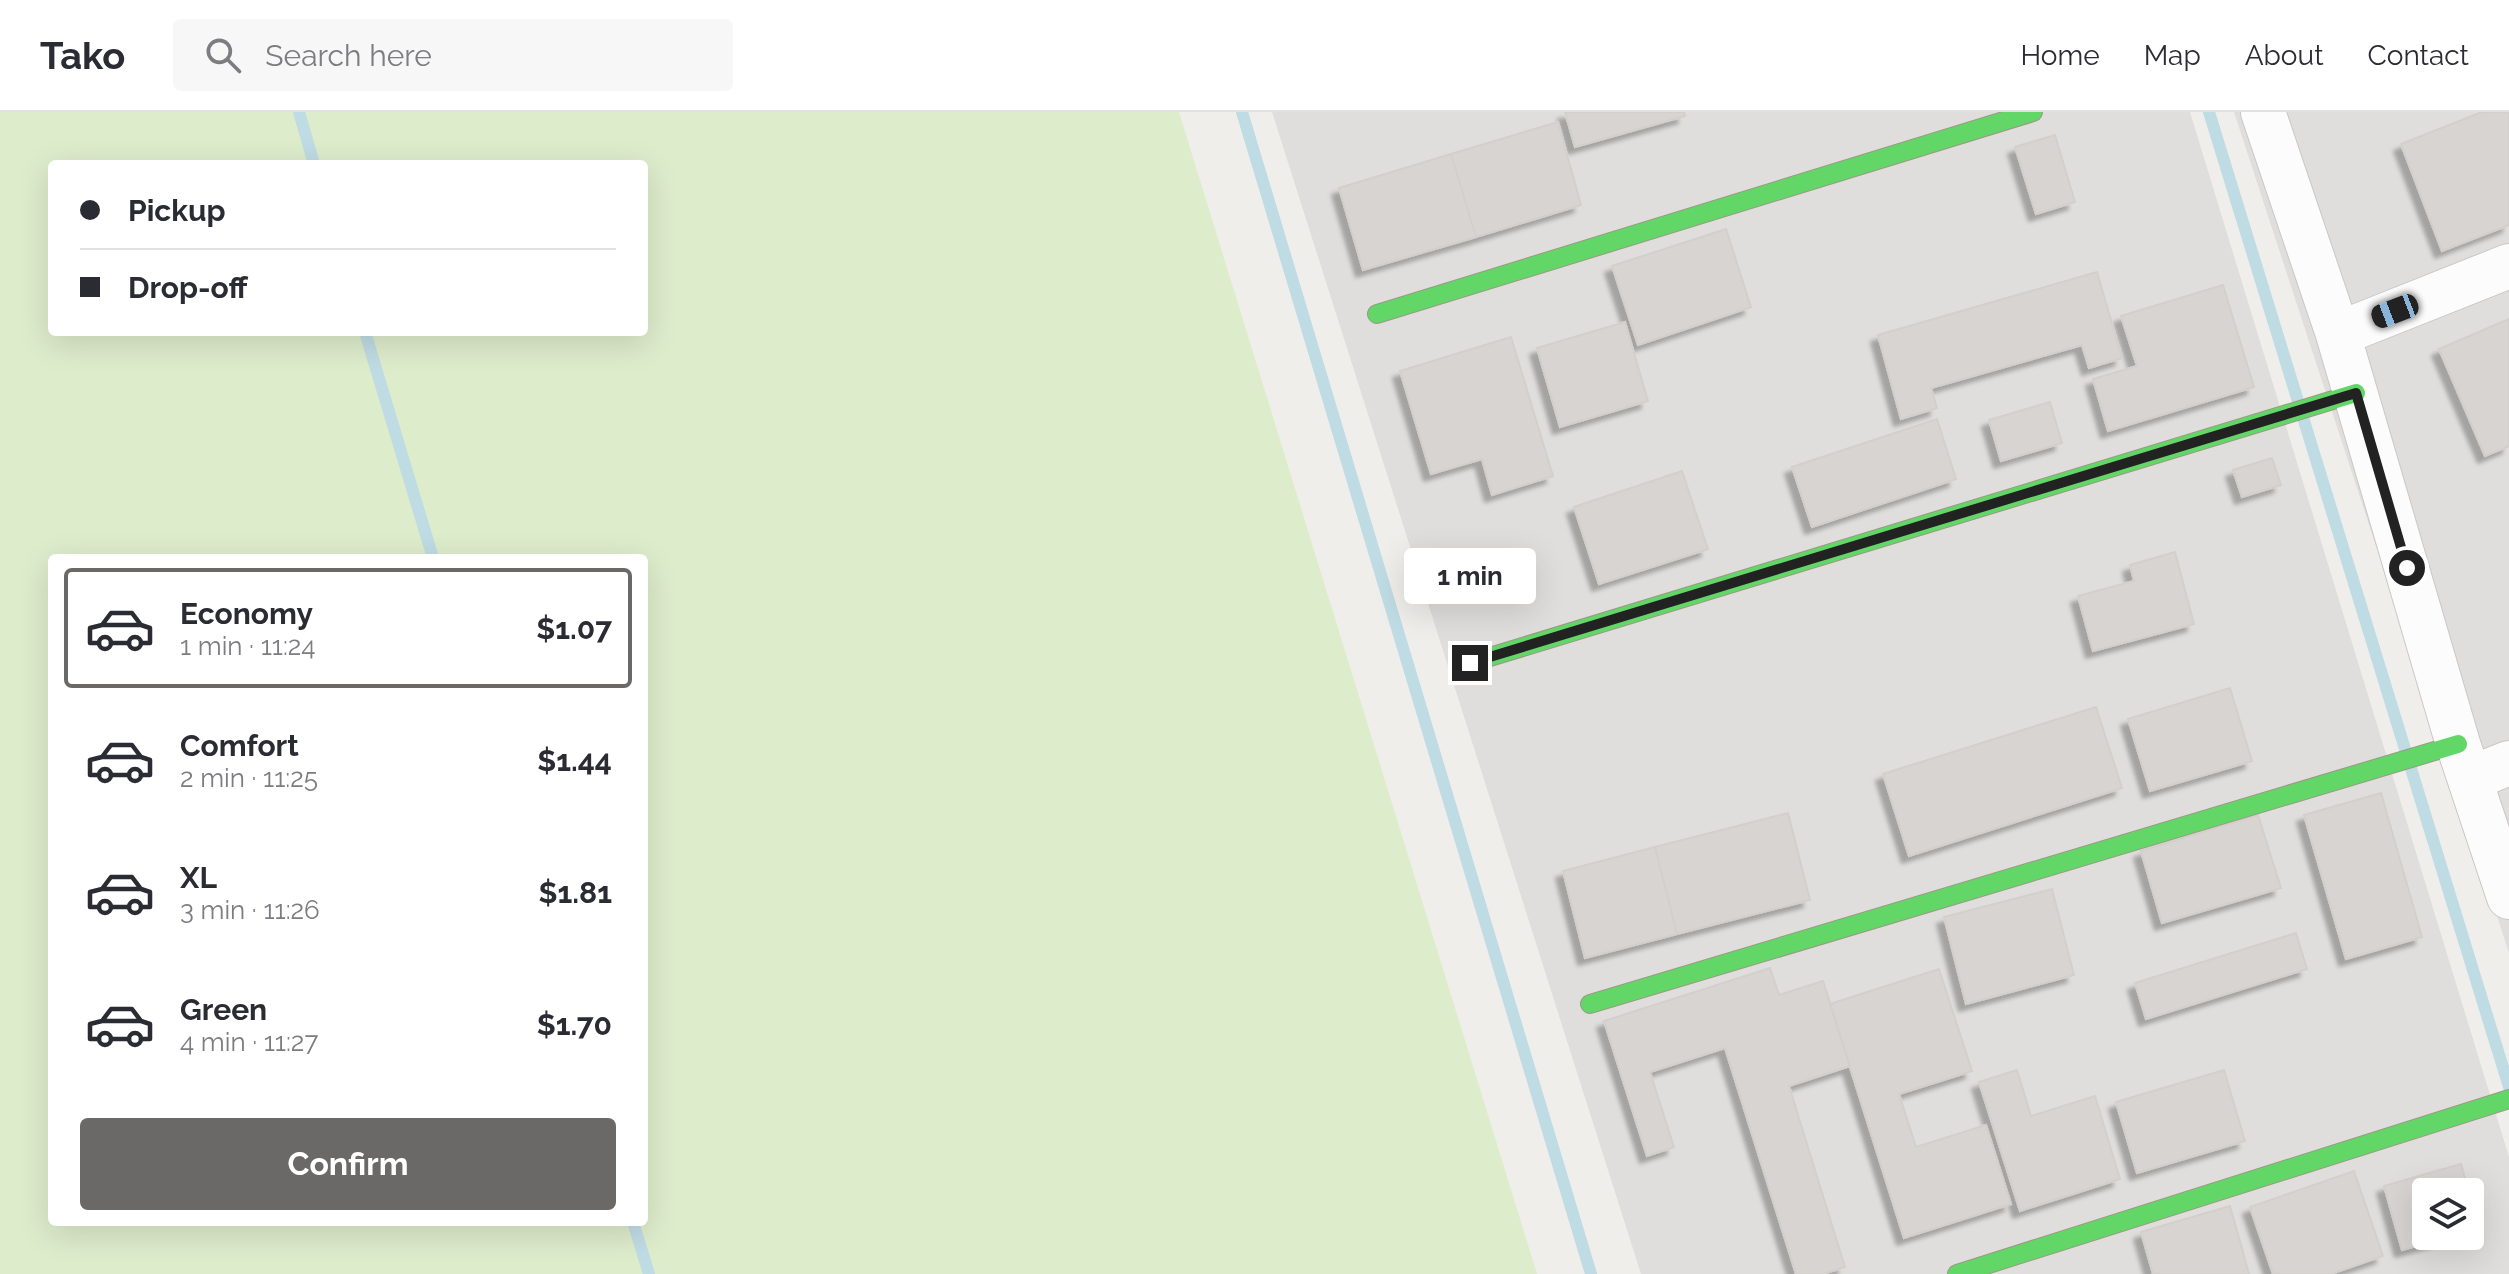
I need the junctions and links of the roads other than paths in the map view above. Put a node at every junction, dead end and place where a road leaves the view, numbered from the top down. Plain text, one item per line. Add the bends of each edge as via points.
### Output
1 (2033, 112) edge
2 (2263, 112) edge
3 (2509, 266) edge
4 (1377, 314) dead end
5 (2338, 334) junction
6 (2356, 393) junction
7 (1470, 663) dead end
8 (2479, 762) edge
9 (2509, 897) edge
10 (1590, 1004) dead end
11 (2509, 1099) edge
12 (1957, 1274) edge

1 - 4 street
2 - 5 street
3 - 5 street
5 - 6 street
6 - 7 street
6 - 8 street
8 - 9 street
8 - 10 street
11 - 12 street

